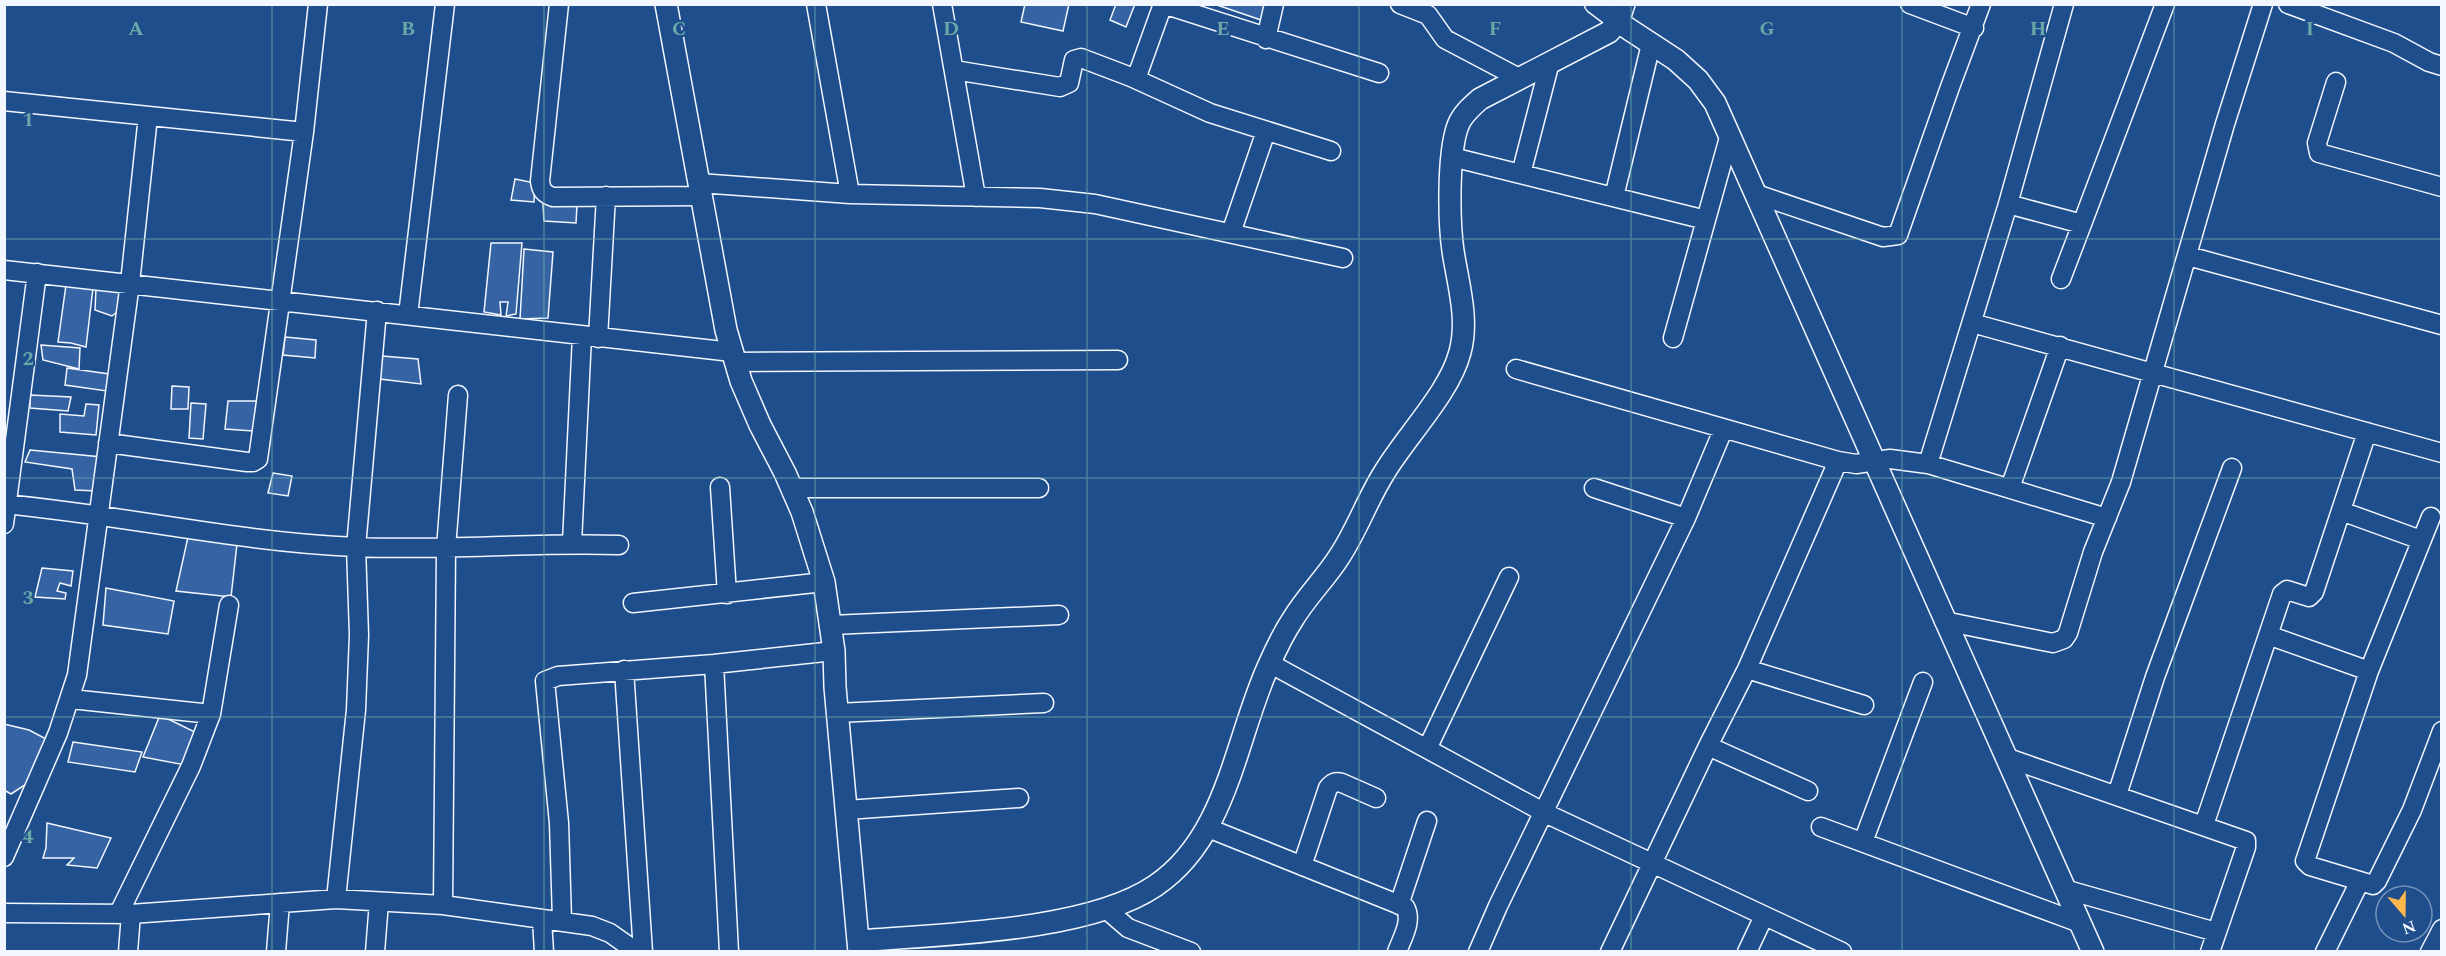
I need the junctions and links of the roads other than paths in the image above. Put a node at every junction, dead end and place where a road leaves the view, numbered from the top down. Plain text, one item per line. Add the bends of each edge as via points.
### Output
1 (318, 4) edge
2 (445, 4) edge
3 (559, 4) edge
4 (666, 4) edge
5 (816, 4) edge
6 (942, 4) edge
7 (1163, 4) edge
8 (1274, 4) edge
9 (1400, 4) edge
10 (1594, 4) edge
11 (1910, 4) edge
12 (1982, 4) edge
13 (2064, 4) edge
14 (2165, 4) edge
15 (2263, 4) edge
16 (2289, 4) edge
17 (1621, 13) edge
18 (1974, 28) junction
19 (1266, 39) junction
20 (1651, 44) junction
21 (1550, 62) junction
22 (2442, 66) edge
23 (954, 70) junction
24 (1378, 73) dead end
25 (1519, 78) junction
26 (1136, 79) junction
27 (2336, 82) dead end
28 (4, 101) edge
29 (148, 116) junction
30 (1266, 131) junction
31 (304, 132) junction
32 (1730, 134) junction
33 (1331, 151) dead end
34 (1452, 157) junction
35 (1521, 174) junction
36 (2442, 186) edge
37 (700, 189) junction
38 (850, 194) junction
39 (1756, 194) junction
40 (606, 196) junction
41 (976, 197) junction
42 (1614, 197) junction
43 (2008, 204) junction
44 (1706, 220) junction
45 (2082, 224) junction
46 (1231, 233) junction
47 (2188, 256) junction
48 (1343, 258) dead end
49 (4, 270) edge
50 (37, 273) junction
51 (2061, 279) dead end
52 (130, 283) junction
53 (279, 301) junction
54 (377, 311) junction
55 (408, 315) junction
56 (1972, 322) junction
57 (2442, 325) edge
58 (590, 337) junction
59 (1673, 338) dead end
60 (2060, 346) junction
61 (734, 357) junction
62 (1118, 360) dead end
63 (1516, 369) dead end
64 (2154, 372) junction
65 (458, 395) dead end
66 (1723, 430) junction
67 (2367, 432) junction
68 (108, 443) junction
69 (2442, 453) edge
70 (1838, 461) junction
71 (1873, 461) junction
72 (1928, 464) junction
73 (2232, 468) dead end
74 (720, 487) dead end
75 (792, 488) junction
76 (1039, 488) dead end
77 (1594, 488) dead end
78 (2010, 488) junction
79 (6, 504) edge
80 (2341, 511) junction
81 (98, 517) junction
82 (2431, 517) dead end
83 (1686, 518) junction
84 (2107, 518) junction
85 (4, 525) edge
86 (2421, 540) junction
87 (572, 543) junction
88 (620, 545) dead end
89 (356, 547) junction
90 (446, 548) junction
91 (1509, 577) dead end
92 (824, 582) junction
93 (727, 594) junction
94 (633, 603) dead end
95 (229, 605) dead end
96 (1059, 615) dead end
97 (1944, 621) junction
98 (831, 625) junction
99 (2268, 635) junction
100 (834, 651) junction
101 (1269, 663) junction
102 (714, 664) junction
103 (1747, 669) junction
104 (624, 670) junction
105 (2369, 671) junction
106 (1923, 682) dead end
107 (71, 699) junction
108 (1044, 703) dead end
109 (1864, 705) dead end
110 (837, 713) junction
111 (211, 714) junction
112 (2442, 731) edge
113 (1708, 746) junction
114 (1426, 749) junction
115 (2005, 757) junction
116 (1808, 791) dead end
117 (2117, 795) junction
118 (1020, 798) dead end
119 (1376, 798) dead end
120 (846, 810) junction
121 (1545, 813) junction
122 (1427, 821) dead end
123 (2204, 825) junction
124 (1821, 826) dead end
125 (1208, 828) junction
126 (1863, 842) junction
127 (4, 857) edge
128 (1653, 862) junction
129 (1302, 866) junction
130 (2360, 881) junction
131 (2064, 889) junction
132 (336, 899) junction
133 (379, 902) junction
134 (280, 903) junction
135 (443, 905) junction
136 (1399, 905) junction
137 (1106, 909) junction
138 (4, 913) edge
139 (125, 914) junction
140 (1764, 916) junction
141 (542, 920) junction
142 (562, 920) junction
143 (2080, 923) junction
144 (2442, 929) edge
145 (2216, 932) junction
146 (1146, 944) edge
147 (859, 946) edge
148 (128, 951) edge
149 (276, 951) edge
150 (375, 951) edge
151 (544, 951) edge
152 (637, 951) edge
153 (644, 951) edge
154 (729, 951) edge
155 (1191, 951) edge
156 (1397, 951) edge
157 (1478, 951) edge
158 (1610, 951) edge
159 (1747, 951) edge
160 (1842, 951) edge
161 (2093, 951) edge
162 (2210, 951) edge
163 (2325, 951) edge
164 (2430, 951) edge

1 - 31 street
2 - 55 street
3 - 40 street via 541,188 553,197
4 - 37 street
5 - 38 street
6 - 23 street
7 - 19 street
7 - 26 street
8 - 19 street
9 - 25 street via 1428,15 1445,39
10 - 17 street
11 - 18 street
12 - 18 street
13 - 43 street
14 - 45 street
15 - 47 street
16 - 22 street via 2394,43
17 - 20 street
17 - 21 street via 1597,39
18 - 39 street via 1898,235 1883,237
19 - 24 street
20 - 32 street via 1698,80
20 - 42 street
21 - 25 street
21 - 35 street
23 - 26 street via 1060,87 1069,83 1074,60 1081,58
23 - 41 street
25 - 34 street via 1469,108 1459,123
26 - 30 street via 1210,113
27 - 36 street via 2317,143 2319,153
28 - 29 street
29 - 31 street
29 - 52 street
30 - 33 street
30 - 46 street
31 - 53 street
32 - 39 street
32 - 44 street
34 - 35 street
34 - 101 street via 1452,246 1462,302 1460,352 1452,373 1383,473 1352,536 1292,620
35 - 42 street
37 - 38 street
37 - 40 street
37 - 61 street via 720,309
38 - 41 street
39 - 71 street
40 - 58 street
41 - 46 street via 1095,204
42 - 44 street
43 - 45 street
43 - 56 street
44 - 59 street
45 - 51 street
46 - 48 street
47 - 57 street
47 - 64 street
49 - 50 street
50 - 52 street
50 - 79 street
52 - 53 street
52 - 68 street
53 - 54 street
53 - 68 street via 258,459 247,462
54 - 55 street
54 - 89 street
55 - 58 street
56 - 60 street
56 - 72 street
58 - 61 street
58 - 87 street
60 - 64 street
60 - 78 street
61 - 62 street
61 - 75 street via 760,425
63 - 66 street
64 - 67 street
64 - 84 street
65 - 90 street
66 - 70 street
66 - 83 street
67 - 69 street
67 - 80 street
68 - 81 street
70 - 71 street
70 - 103 street
71 - 72 street via 1903,459
71 - 97 street
72 - 78 street
73 - 117 street via 2155,677
74 - 93 street
75 - 76 street
75 - 92 street
77 - 83 street
78 - 84 street
79 - 81 street
79 - 85 street
80 - 86 street
80 - 99 street via 2314,592 2309,597 2284,591
81 - 89 street
81 - 107 street via 81,654
82 - 86 street
83 - 121 street
84 - 97 street via 2068,633 2059,642
86 - 105 street
87 - 88 street
87 - 90 street
89 - 90 street
89 - 132 street via 358,673
90 - 135 street
91 - 114 street
92 - 93 street
92 - 98 street
93 - 94 street
95 - 111 street
96 - 98 street
97 - 115 street
98 - 100 street
99 - 105 street
99 - 123 street
100 - 102 street
100 - 110 street
101 - 114 street
101 - 125 street
102 - 104 street
102 - 154 street
103 - 109 street
103 - 113 street
104 - 142 street via 558,676 545,681 559,822
104 - 153 street
105 - 130 street via 2305,861
106 - 126 street
107 - 111 street
107 - 127 street
108 - 110 street
110 - 120 street
111 - 139 street
112 - 130 street via 2412,810 2377,881 2373,885
113 - 116 street
113 - 128 street
114 - 121 street
115 - 117 street
115 - 131 street
117 - 123 street
118 - 120 street
119 - 129 street via 1342,783 1332,783
120 - 147 street
121 - 128 street
121 - 157 street
122 - 136 street
123 - 145 street via 2246,843
124 - 126 street
125 - 129 street
125 - 137 street via 1169,876 1145,892
126 - 143 street
128 - 140 street
128 - 158 street
129 - 136 street
130 - 163 street
131 - 143 street
131 - 145 street
132 - 133 street
132 - 134 street
133 - 135 street
133 - 150 street
134 - 139 street
134 - 149 street
135 - 141 street
136 - 156 street via 1405,907 1408,921
137 - 146 street
137 - 147 street via 1012,928
138 - 139 street
139 - 148 street
140 - 159 street
140 - 160 street
141 - 142 street
141 - 151 street
142 - 152 street via 610,933
143 - 161 street
144 - 164 street
145 - 162 street
146 - 155 street

